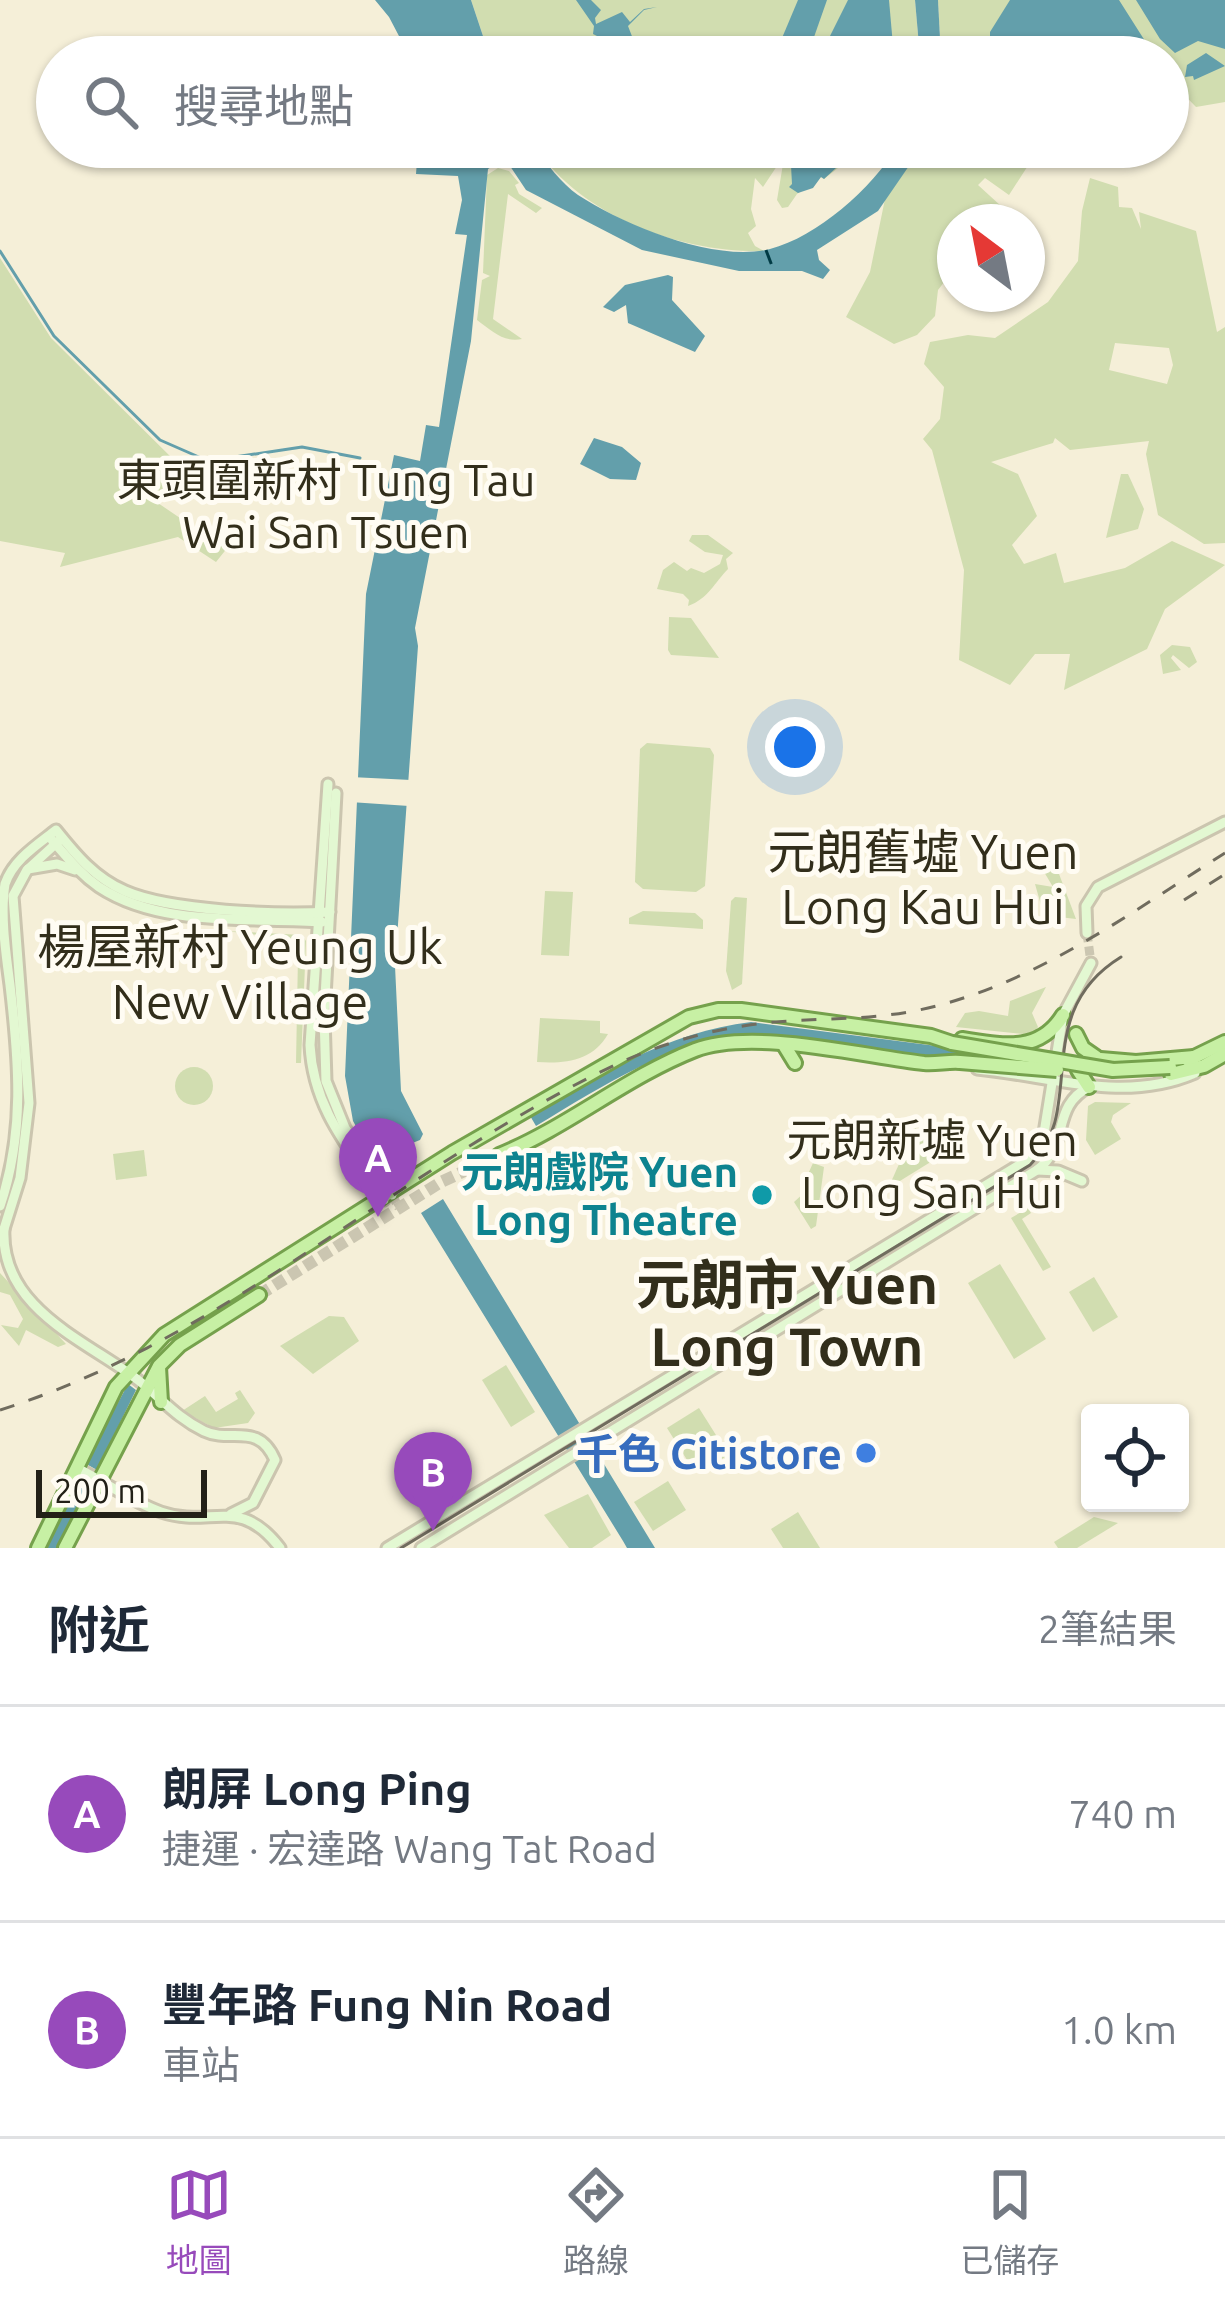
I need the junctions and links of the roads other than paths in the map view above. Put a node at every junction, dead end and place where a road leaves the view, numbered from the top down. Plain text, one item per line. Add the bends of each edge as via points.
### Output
1 (332, 789) dead end
2 (1223, 822) edge
3 (56, 837) junction
4 (27, 869) junction
5 (80, 873) junction
6 (325, 917) junction
7 (1087, 933) tunnel mouth
8 (1090, 963) tunnel mouth
9 (1063, 1015) junction
10 (1076, 1034) dead end
11 (931, 1036) junction
12 (1225, 1042) edge
13 (784, 1045) junction
14 (1225, 1054) edge
15 (1096, 1057) junction
16 (1199, 1062) junction
17 (795, 1063) dead end
18 (938, 1064) junction
19 (24, 1070) junction
20 (1067, 1070) junction
21 (1033, 1077) junction
22 (1049, 1103) junction
23 (500, 1155) tunnel mouth
24 (1037, 1170) junction
25 (1082, 1180) dead end
26 (387, 1196) junction
27 (0, 1206) edge
28 (2, 1233) edge
29 (854, 1250) dead end
30 (873, 1256) junction
31 (5, 1267) edge
32 (259, 1295) tunnel mouth
33 (159, 1366) junction
34 (125, 1376) junction
35 (144, 1386) junction
36 (161, 1402) junction
37 (565, 1450) junction
38 (81, 1470) junction
39 (97, 1479) junction
40 (253, 1503) junction
41 (231, 1514) junction
42 (259, 1525) junction
43 (38, 1548) edge
44 (65, 1548) edge
45 (280, 1548) edge
46 (387, 1548) edge
47 (421, 1548) edge

1 - 6 main road
2 - 7 main road via 1098,887 1086,906
3 - 4 main road
3 - 5 main road
3 - 6 main road via 93,872 141,896
3 - 19 main road via 18,862 3,894
4 - 5 main road via 57,864
4 - 19 main road via 13,916
5 - 6 main road via 151,909
6 - 26 main road via 326,1081 344,1128
8 - 9 main road
9 - 11 main road via 1024,1045
9 - 20 main road
10 - 15 main road
11 - 20 main road, bridge
11 - 26 main road via 704,1012
12 - 16 main road
13 - 17 main road
13 - 18 main road
13 - 23 main road via 695,1050
14 - 16 main road
15 - 16 main road
15 - 20 main road
16 - 20 main road, bridge via 1171,1070
16 - 20 main road via 1190,1076 1146,1088
18 - 20 main road, bridge
18 - 21 main road
19 - 27 main road
19 - 28 main road via 27,1144
20 - 21 main road
20 - 22 main road
20 - 24 main road via 1053,1155
21 - 22 main road
22 - 30 main road via 1030,1158
24 - 25 main road
24 - 37 main road via 592,1441
26 - 34 main road via 164,1335
28 - 31 main road
29 - 30 main road
30 - 37 main road via 587,1429
31 - 34 main road via 48,1323
32 - 33 main road
33 - 35 main road
33 - 36 main road
34 - 35 main road
34 - 38 main road
35 - 36 main road
35 - 39 main road
36 - 40 main road via 212,1434 248,1435 268,1446 275,1460
37 - 46 main road
37 - 47 main road
38 - 39 main road
38 - 43 main road
39 - 41 main road via 166,1514
39 - 44 main road
40 - 41 main road
40 - 42 main road
41 - 42 main road
42 - 45 main road

